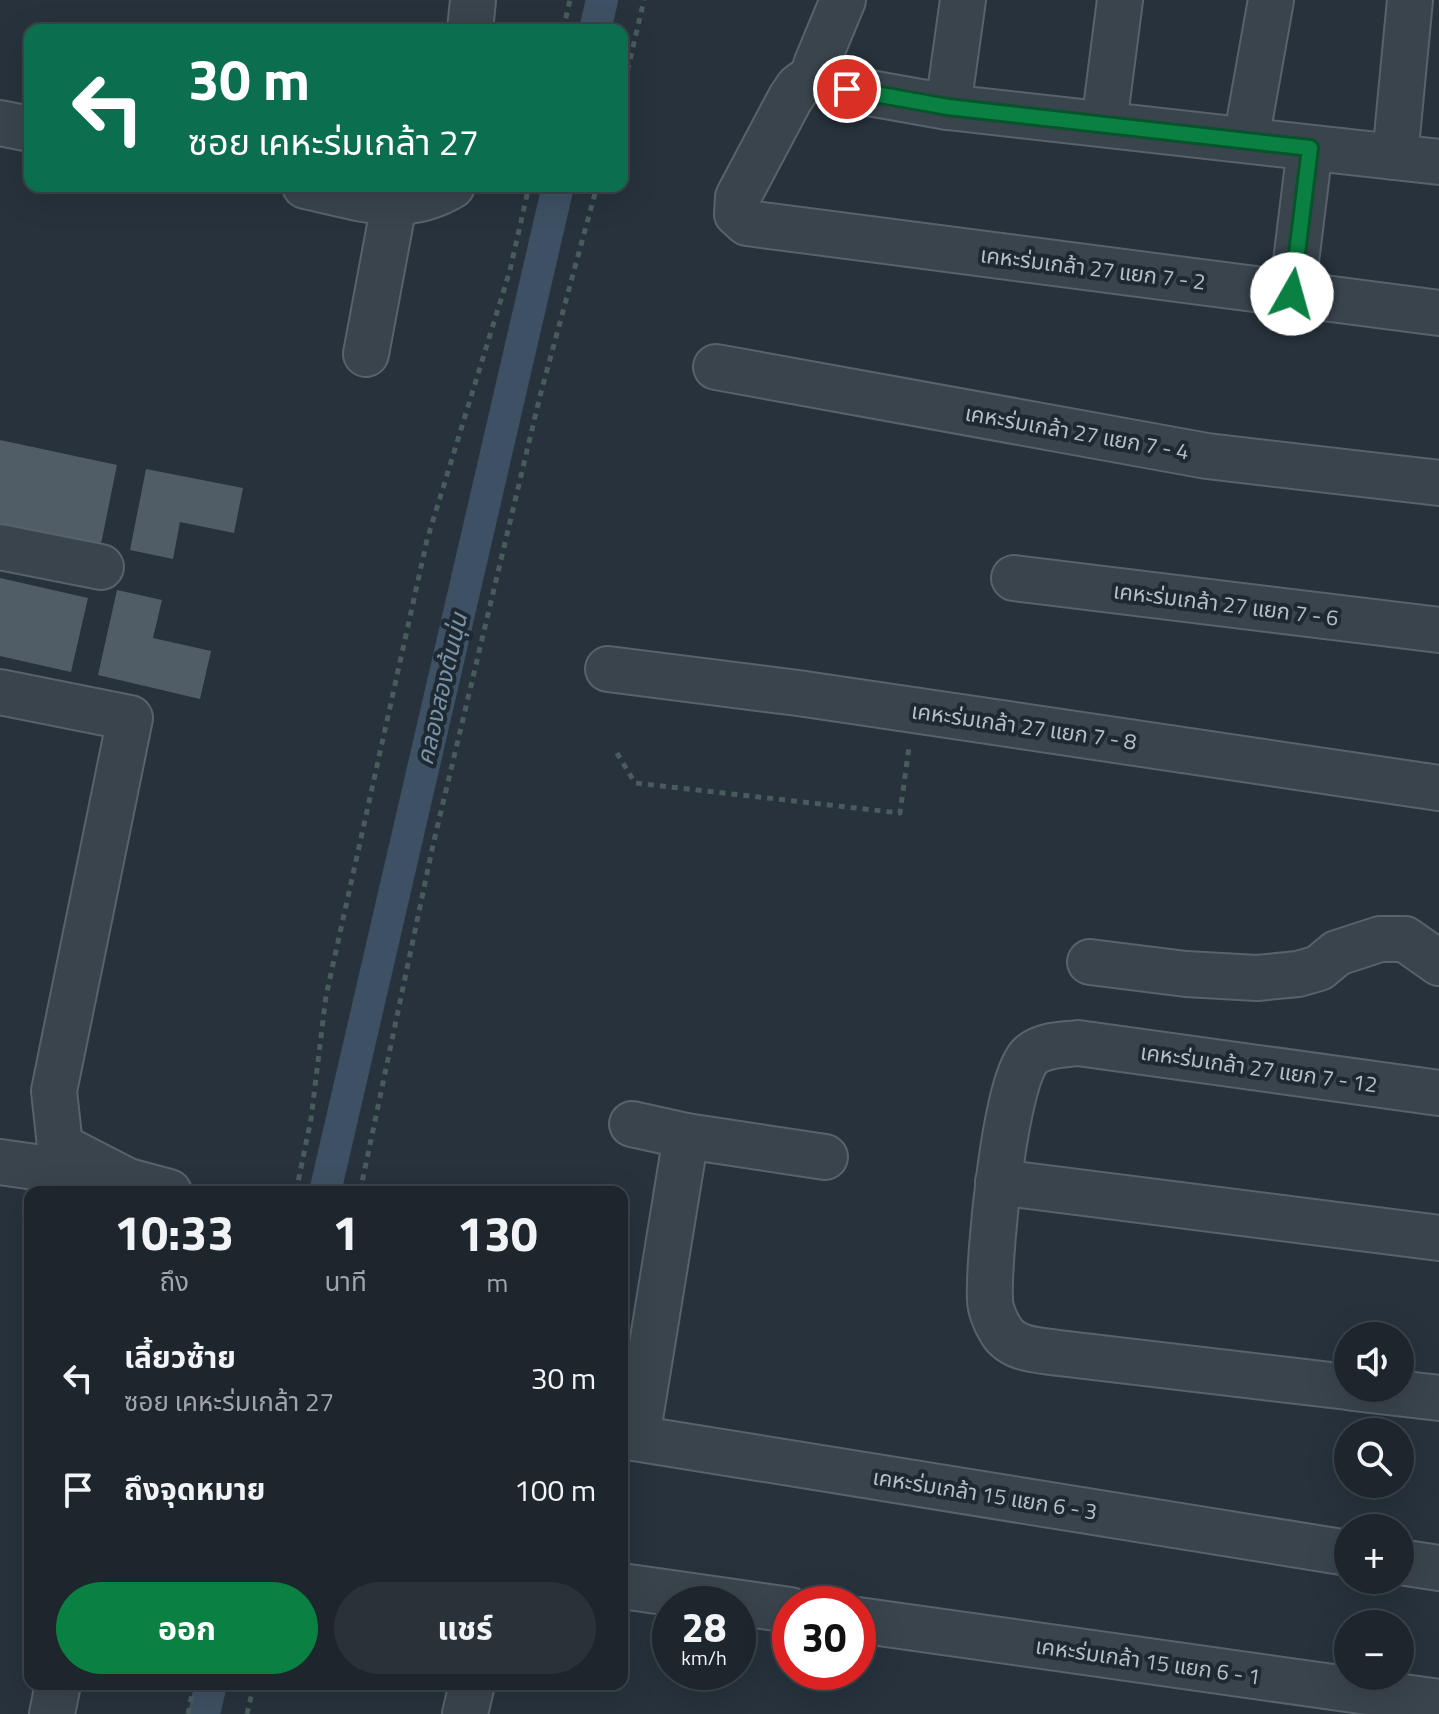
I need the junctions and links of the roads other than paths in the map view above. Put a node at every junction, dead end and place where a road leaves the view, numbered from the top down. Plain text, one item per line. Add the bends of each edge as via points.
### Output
1 (473, 0) edge
2 (843, 0) edge
3 (963, 0) edge
4 (1120, 0) edge
5 (1271, 0) edge
6 (1410, 0) edge
7 (471, 24) edge
8 (818, 72) junction
9 (948, 107) junction
10 (0, 123) edge
11 (1104, 124) junction
12 (24, 128) edge
13 (1246, 140) junction
14 (1310, 148) junction
15 (1395, 157) junction
16 (1439, 162) edge
17 (335, 192) edge
18 (442, 192) edge
19 (394, 204) junction
20 (1292, 294) junction
21 (1439, 313) edge
22 (366, 354) dead end
23 (716, 367) dead end
24 (1439, 483) edge
25 (0, 547) edge
26 (101, 567) dead end
27 (1014, 578) dead end
28 (1439, 630) edge
29 (608, 669) dead end
30 (0, 692) edge
31 (1439, 788) edge
32 (1090, 962) dead end
33 (1439, 963) edge
34 (1439, 1093) edge
35 (632, 1124) dead end
36 (686, 1136) junction
37 (825, 1157) dead end
38 (0, 1162) edge
39 (998, 1182) junction
40 (149, 1186) edge
41 (1439, 1238) edge
42 (1334, 1386) edge
43 (1414, 1395) edge
44 (1439, 1398) edge
45 (629, 1436) edge
46 (1334, 1551) edge
47 (1414, 1564) edge
48 (1439, 1568) edge
49 (628, 1587) edge
50 (772, 1607) edge
51 (876, 1623) edge
52 (57, 1690) edge
53 (471, 1690) edge
54 (1439, 1702) edge
55 (52, 1714) edge
56 (465, 1714) edge

1 - 7 street
2 - 8 street via 816,65
3 - 9 street
4 - 11 street
5 - 13 street
6 - 15 street
8 - 9 street via 847,89
8 - 20 street, เคหะร่มเกล้า 27 แยก 7 - 2 via 790,99 738,197 737,214 747,223
9 - 11 street
10 - 12 street
11 - 13 street
13 - 14 street
14 - 15 street
14 - 20 street
15 - 16 street
17 - 19 street
18 - 19 street
19 - 22 street
20 - 21 street, เคหะร่มเกล้า 27 แยก 7 - 2
23 - 24 street, เคหะร่มเกล้า 27 แยก 7 - 4 via 1207,456
25 - 26 street
27 - 28 street, เคหะร่มเกล้า 27 แยก 7 - 6
29 - 31 street, เคหะร่มเกล้า 27 แยก 7 - 8
30 - 40 street via 130,718 54,1091 60,1146
32 - 33 street via 1257,978 1298,974 1319,968 1337,953 1380,939 1405,939
34 - 39 street, เคหะร่มเกล้า 27 แยก 7 - 12 via 1078,1043 1044,1048 1029,1056 1016,1080
35 - 36 street
36 - 37 street
36 - 45 street
38 - 40 street
39 - 41 street
39 - 42 street, เคหะร่มเกล้า 27 แยก 7 - 12 via 990,1302 1001,1331 1019,1346
43 - 44 street, เคหะร่มเกล้า 27 แยก 7 - 12
45 - 46 street, เคหะร่มเกล้า 15 แยก 6 - 3
47 - 48 street
49 - 50 street
51 - 54 street, เคหะร่มเกล้า 15 แยก 6 - 1
52 - 55 street
53 - 56 street

